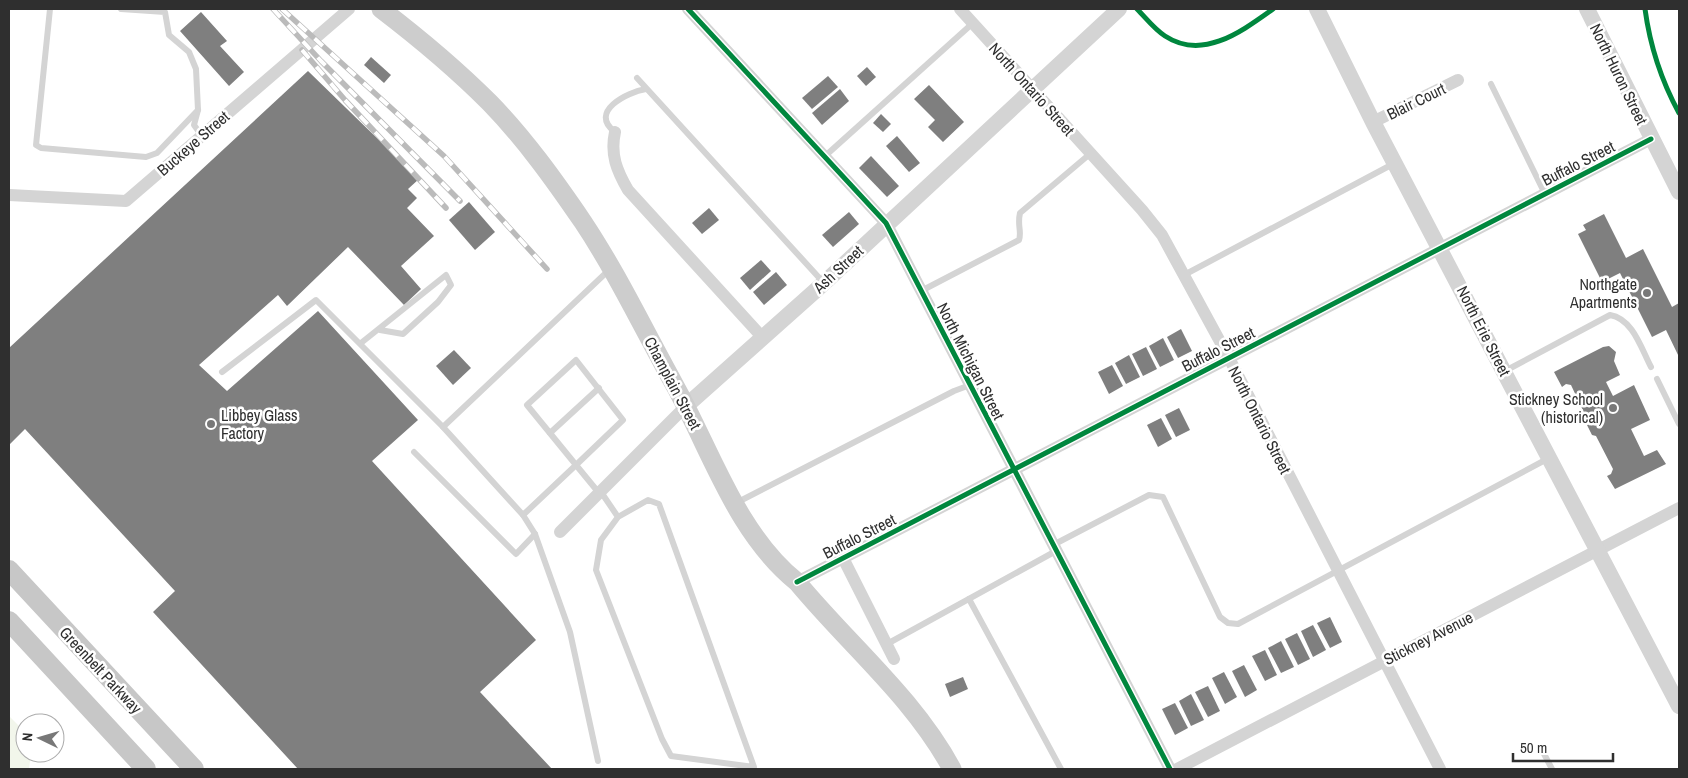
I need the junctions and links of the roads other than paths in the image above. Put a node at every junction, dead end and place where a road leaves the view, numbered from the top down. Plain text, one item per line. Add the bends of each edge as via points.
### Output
1 (50, 9) edge
2 (121, 9) edge
3 (349, 9) edge
4 (381, 9) edge
5 (688, 9) edge
6 (960, 9) edge
7 (1119, 9) edge
8 (1317, 9) edge
9 (1587, 9) edge
10 (973, 23) junction
11 (636, 78) dead end
12 (1458, 80) dead end
13 (1491, 84) dead end
14 (646, 89) junction
15 (1033, 90) junction
16 (198, 110) junction
17 (1374, 122) junction
18 (615, 132) joint
19 (202, 136) junction
20 (1651, 139) junction
21 (1090, 153) junction
22 (824, 156) junction
23 (1395, 162) junction
24 (1679, 192) edge
25 (1545, 194) junction
26 (9, 195) edge
27 (886, 224) junction
28 (1441, 248) junction
29 (610, 269) junction
30 (1182, 276) junction
31 (824, 283) junction
32 (921, 291) junction
33 (380, 330) junction
34 (763, 338) junction
35 (361, 343) junction
36 (1229, 358) junction
37 (1651, 367) dead end
38 (1505, 371) junction
39 (222, 372) dead end
40 (1656, 379) dead end
41 (970, 385) junction
42 (599, 388) junction
43 (686, 406) junction
44 (1677, 414) edge
45 (1679, 424) edge
46 (443, 427) junction
47 (550, 434) junction
48 (414, 452) dead end
49 (1550, 457) junction
50 (576, 465) junction
51 (1013, 470) junction
52 (600, 493) junction
53 (735, 503) junction
54 (1679, 508) edge
55 (523, 515) junction
56 (618, 517) junction
57 (560, 532) dead end
58 (535, 534) junction
59 (1054, 548) junction
60 (1598, 550) junction
61 (843, 558) junction
62 (9, 570) edge
63 (1337, 570) junction
64 (797, 582) junction
65 (969, 599) junction
66 (9, 622) edge
67 (887, 644) junction
68 (894, 658) dead end
69 (1384, 660) junction
70 (1679, 706) edge
71 (1543, 752) dead end
72 (598, 761) dead end
73 (146, 769) edge
74 (194, 769) edge
75 (952, 769) edge
76 (1061, 769) edge
77 (1170, 769) edge
78 (1177, 769) edge
79 (1440, 769) edge
80 (1552, 769) edge

1 - 16 lane via 36,145 146,157 157,152
2 - 16 lane via 165,12 169,35 188,52 196,69
3 - 19 street, Buckeye Street
4 - 29 main road, Champlain Street via 490,104 566,199
5 - 22 street, North Michigan Street
6 - 10 street, North Ontario Street
7 - 15 street, Ash Street
8 - 17 street, North Erie Street
9 - 20 street, North Huron Street
10 - 15 street, North Ontario Street
10 - 22 lane
11 - 14 lane
12 - 17 street, Blair Court
13 - 25 lane
14 - 18 lane via 625,94 608,110 608,127
14 - 31 lane
15 - 21 street, North Ontario Street
15 - 27 street, Ash Street
16 - 19 lane via 194,126
17 - 23 street, North Erie Street
18 - 34 street via 617,172 628,190
19 - 26 street, Buckeye Street via 126,201
20 - 24 street, North Huron Street
20 - 25 street, Buffalo Street
21 - 30 street, North Ontario Street via 1162,235
21 - 32 lane via 1020,213 1017,224 1020,240
22 - 27 street, North Michigan Street
23 - 28 street, North Erie Street
23 - 30 lane
25 - 28 street, Buffalo Street
27 - 31 street, Ash Street
27 - 32 street, North Michigan Street
28 - 36 street, Buffalo Street
28 - 38 street, North Erie Street
29 - 43 main road, Champlain Street
29 - 46 lane
30 - 36 street, North Ontario Street
31 - 34 street, Ash Street
32 - 41 street, North Michigan Street
33 - 33 lane via 384,326 446,275 451,285 438,302 403,334
33 - 35 lane
34 - 43 street, Ash Street
35 - 39 lane via 316,300
35 - 46 lane
36 - 51 street, Buffalo Street
36 - 63 street, North Ontario Street
37 - 38 lane via 1630,327 1620,317 1610,315
38 - 49 street, North Erie Street
40 - 44 lane
41 - 51 street, North Michigan Street
41 - 53 lane
42 - 47 lane
42 - 47 lane via 576,360 527,405
42 - 50 lane via 623,420
43 - 52 street, Ash Street
43 - 53 main road, Champlain Street
44 - 45 lane
46 - 55 lane
47 - 50 lane
48 - 58 lane via 516,554
49 - 60 street, North Erie Street
49 - 63 lane
50 - 52 lane
50 - 55 lane
51 - 59 street, North Michigan Street
51 - 61 street, Buffalo Street
52 - 56 lane
52 - 57 street, Ash Street
53 - 64 main road, Champlain Street via 767,551
54 - 60 street, Stickney Avenue
55 - 58 lane
56 - 56 lane via 601,540 596,570 671,756 754,767 658,504 648,500
58 - 72 lane via 570,632
59 - 63 lane via 1149,495 1163,497 1220,617 1228,623 1238,624
59 - 65 lane
59 - 77 street, North Michigan Street
60 - 69 street, Stickney Avenue
60 - 70 street, North Erie Street
61 - 64 street, Buffalo Street
61 - 67 street
62 - 74 main road, Greenbelt Parkway
63 - 69 street, North Ontario Street
64 - 75 main road, Champlain Street via 900,694
65 - 67 lane
65 - 76 lane
66 - 73 main road
67 - 68 street
69 - 78 street, Stickney Avenue
69 - 79 street, North Ontario Street
71 - 80 lane

